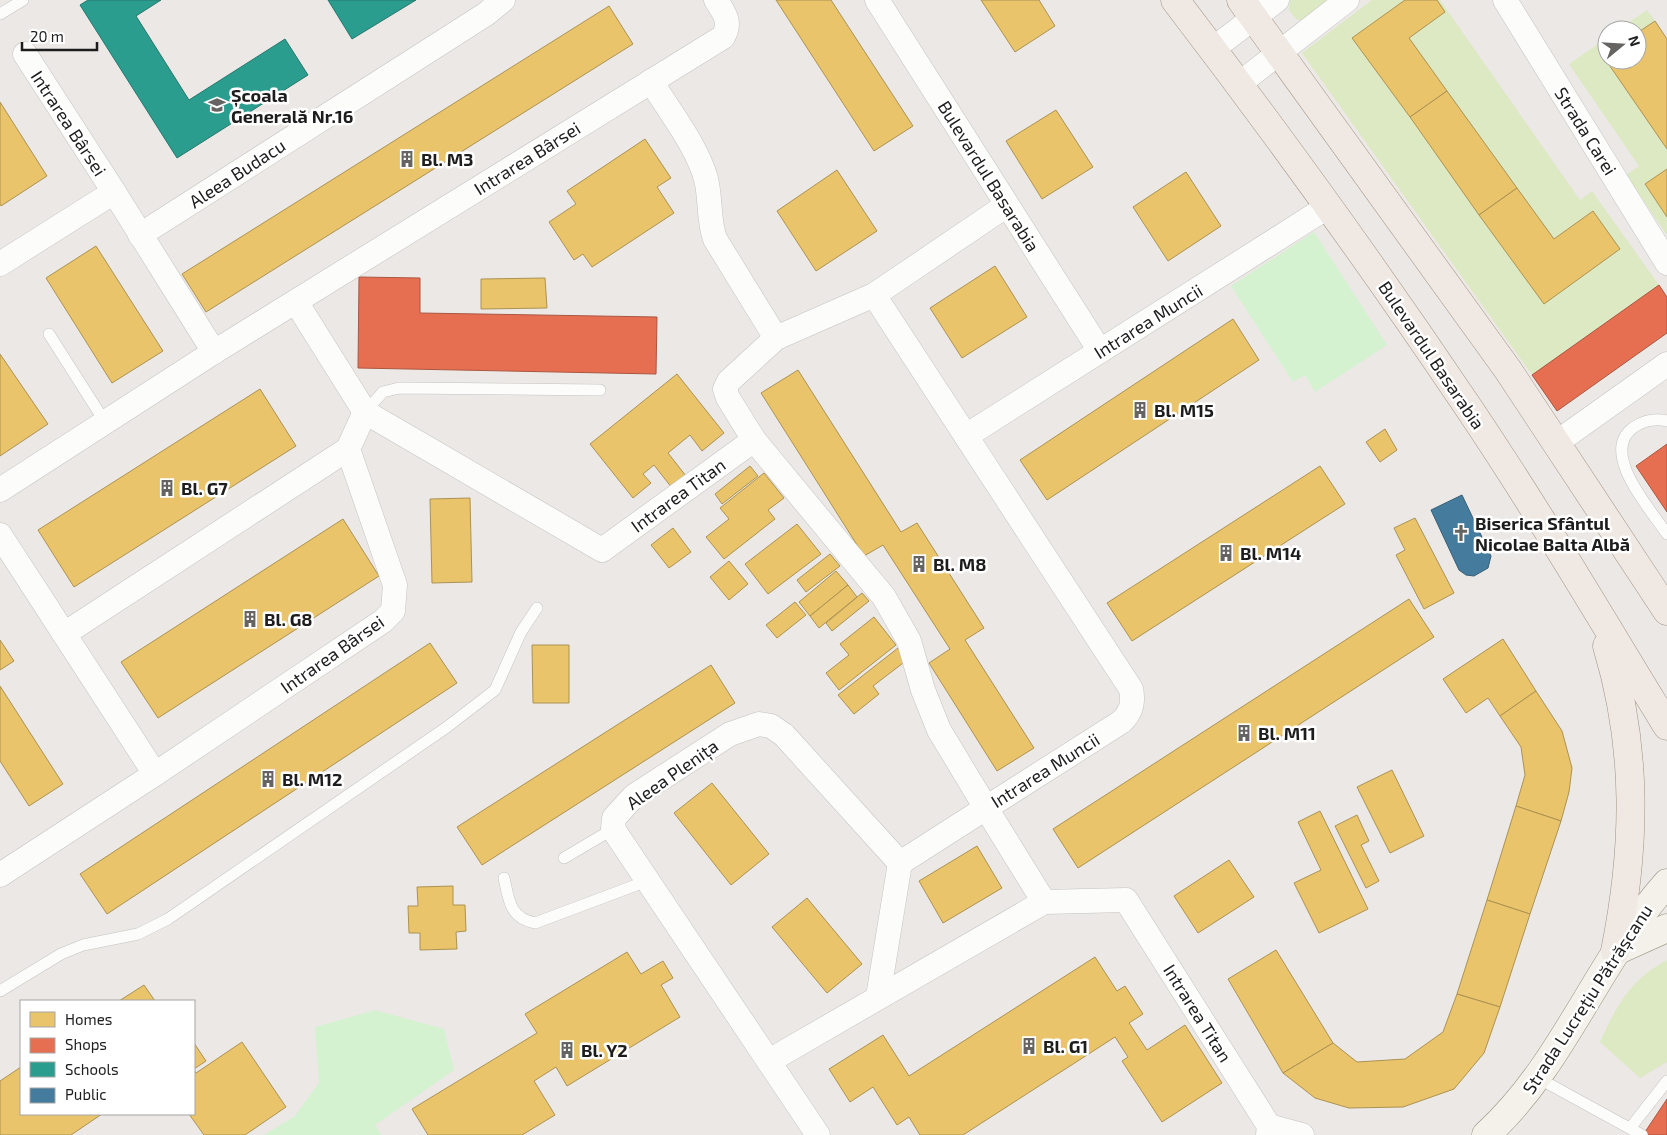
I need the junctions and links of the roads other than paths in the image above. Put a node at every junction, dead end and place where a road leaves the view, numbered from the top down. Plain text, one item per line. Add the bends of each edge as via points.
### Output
1 (23, 0) edge
2 (716, 0) edge
3 (877, 0) edge
4 (1175, 0) edge
5 (1277, 0) edge
6 (1347, 0) edge
7 (1505, 0) edge
8 (489, 5) edge
9 (1248, 9) edge
10 (0, 14) edge
11 (1213, 49) junction
12 (1280, 52) junction
13 (25, 54) dead end
14 (651, 81) junction
15 (1239, 84) junction
16 (114, 192) junction
17 (1007, 205) junction
18 (1330, 206) junction
19 (140, 235) junction
20 (1667, 263) edge
21 (0, 264) edge
22 (874, 295) junction
23 (296, 302) junction
24 (49, 334) dead end
25 (776, 338) junction
26 (1100, 351) junction
27 (214, 352) junction
28 (1667, 364) edge
29 (600, 390) dead end
30 (365, 412) junction
31 (1667, 421) edge
32 (105, 422) junction
33 (966, 436) junction
34 (754, 440) junction
35 (1556, 443) junction
36 (348, 449) junction
37 (0, 490) edge
38 (1667, 534) edge
39 (0, 535) edge
40 (1646, 577) junction
41 (1667, 599) edge
42 (537, 608) dead end
43 (1667, 611) edge
44 (1598, 613) junction
45 (64, 634) junction
46 (1667, 726) edge
47 (155, 774) junction
48 (986, 808) junction
49 (612, 829) junction
50 (564, 858) dead end
51 (900, 863) junction
52 (0, 875) edge
53 (504, 878) dead end
54 (647, 881) junction
55 (1667, 883) edge
56 (1044, 902) junction
57 (1667, 928) edge
58 (1615, 951) junction
59 (0, 991) edge
60 (878, 997) junction
61 (769, 1061) junction
62 (1538, 1078) junction
63 (1667, 1081) edge
64 (1631, 1127) junction
65 (1268, 1130) edge
66 (818, 1135) edge
67 (1302, 1135) edge
68 (1486, 1135) edge
69 (1642, 1135) edge

1 - 10 lane
2 - 14 street, Intrarea Bârsei via 727,18 728,29 723,37
3 - 17 street, Bulevardul Basarabia
4 - 11 main road, Bulevardul Basarabia
5 - 9 street
6 - 12 street
7 - 20 street, Strada Carei
8 - 19 street, Aleea Budacu
9 - 11 street
9 - 12 main road
11 - 15 main road, Bulevardul Basarabia
12 - 15 street
12 - 35 main road via 1508,370
13 - 16 street, Intrarea Bârsei
14 - 23 street, Intrarea Bârsei
14 - 25 street via 701,164 715,239
15 - 18 main road, Bulevardul Basarabia
16 - 19 street, Intrarea Bârsei
16 - 21 street, Intrarea Bârsei
17 - 22 street
17 - 26 street, Bulevardul Basarabia
18 - 26 street, Intrarea Muncii
18 - 44 main road, Bulevardul Basarabia via 1466,404
19 - 27 street, Intrarea Bârsei
22 - 25 street, Intrarea Muncii
22 - 33 street, Intrarea Muncii
23 - 27 street, Intrarea Bârsei
23 - 30 street
24 - 32 lane
25 - 34 street, Intrarea Muncii via 729,381 725,389
26 - 33 street, Intrarea Muncii
27 - 32 street, Intrarea Bârsei
28 - 35 street
29 - 30 lane via 399,388 383,392
30 - 34 street, Intrarea Titan via 602,550
30 - 36 street
31 - 38 lane via 1656,418 1631,429 1623,441 1621,454 1626,474
32 - 37 street, Intrarea Bârsei
33 - 48 street, Intrarea Muncii via 1131,689 1133,698 1132,707 1121,722
34 - 48 street, Intrarea Muncii via 872,582 900,623 909,641 929,709
35 - 40 main road
36 - 45 street
36 - 47 street, Intrarea Bârsei via 395,585 393,611 384,621
39 - 45 street
40 - 41 main road
40 - 43 main road
42 - 59 lane via 520,632 495,690 447,727 168,919 138,934 83,945 61,954
44 - 46 main road, Bulevardul Basarabia
44 - 58 main road via 1619,691 1629,760 1629,871
45 - 47 street
47 - 52 street, Intrarea Bârsei
48 - 51 street
48 - 56 street
49 - 50 lane
49 - 51 street, Aleea Plenița via 614,818 634,796 730,734 759,724 771,726 784,735
49 - 54 street
51 - 60 street
53 - 54 lane via 514,913 524,921 535,923
54 - 61 street
55 - 58 main road, Strada Lucrețiu Pătrășcanu
56 - 60 street
56 - 65 street, Intrarea Titan via 1126,900
57 - 58 main road
58 - 62 main road, Strada Lucrețiu Pătrășcanu via 1583,1009
60 - 61 street
61 - 66 street
62 - 64 lane
62 - 68 main road, Strada Lucrețiu Pătrășcanu
63 - 64 lane
64 - 69 lane
65 - 67 street, Intrarea Titan

